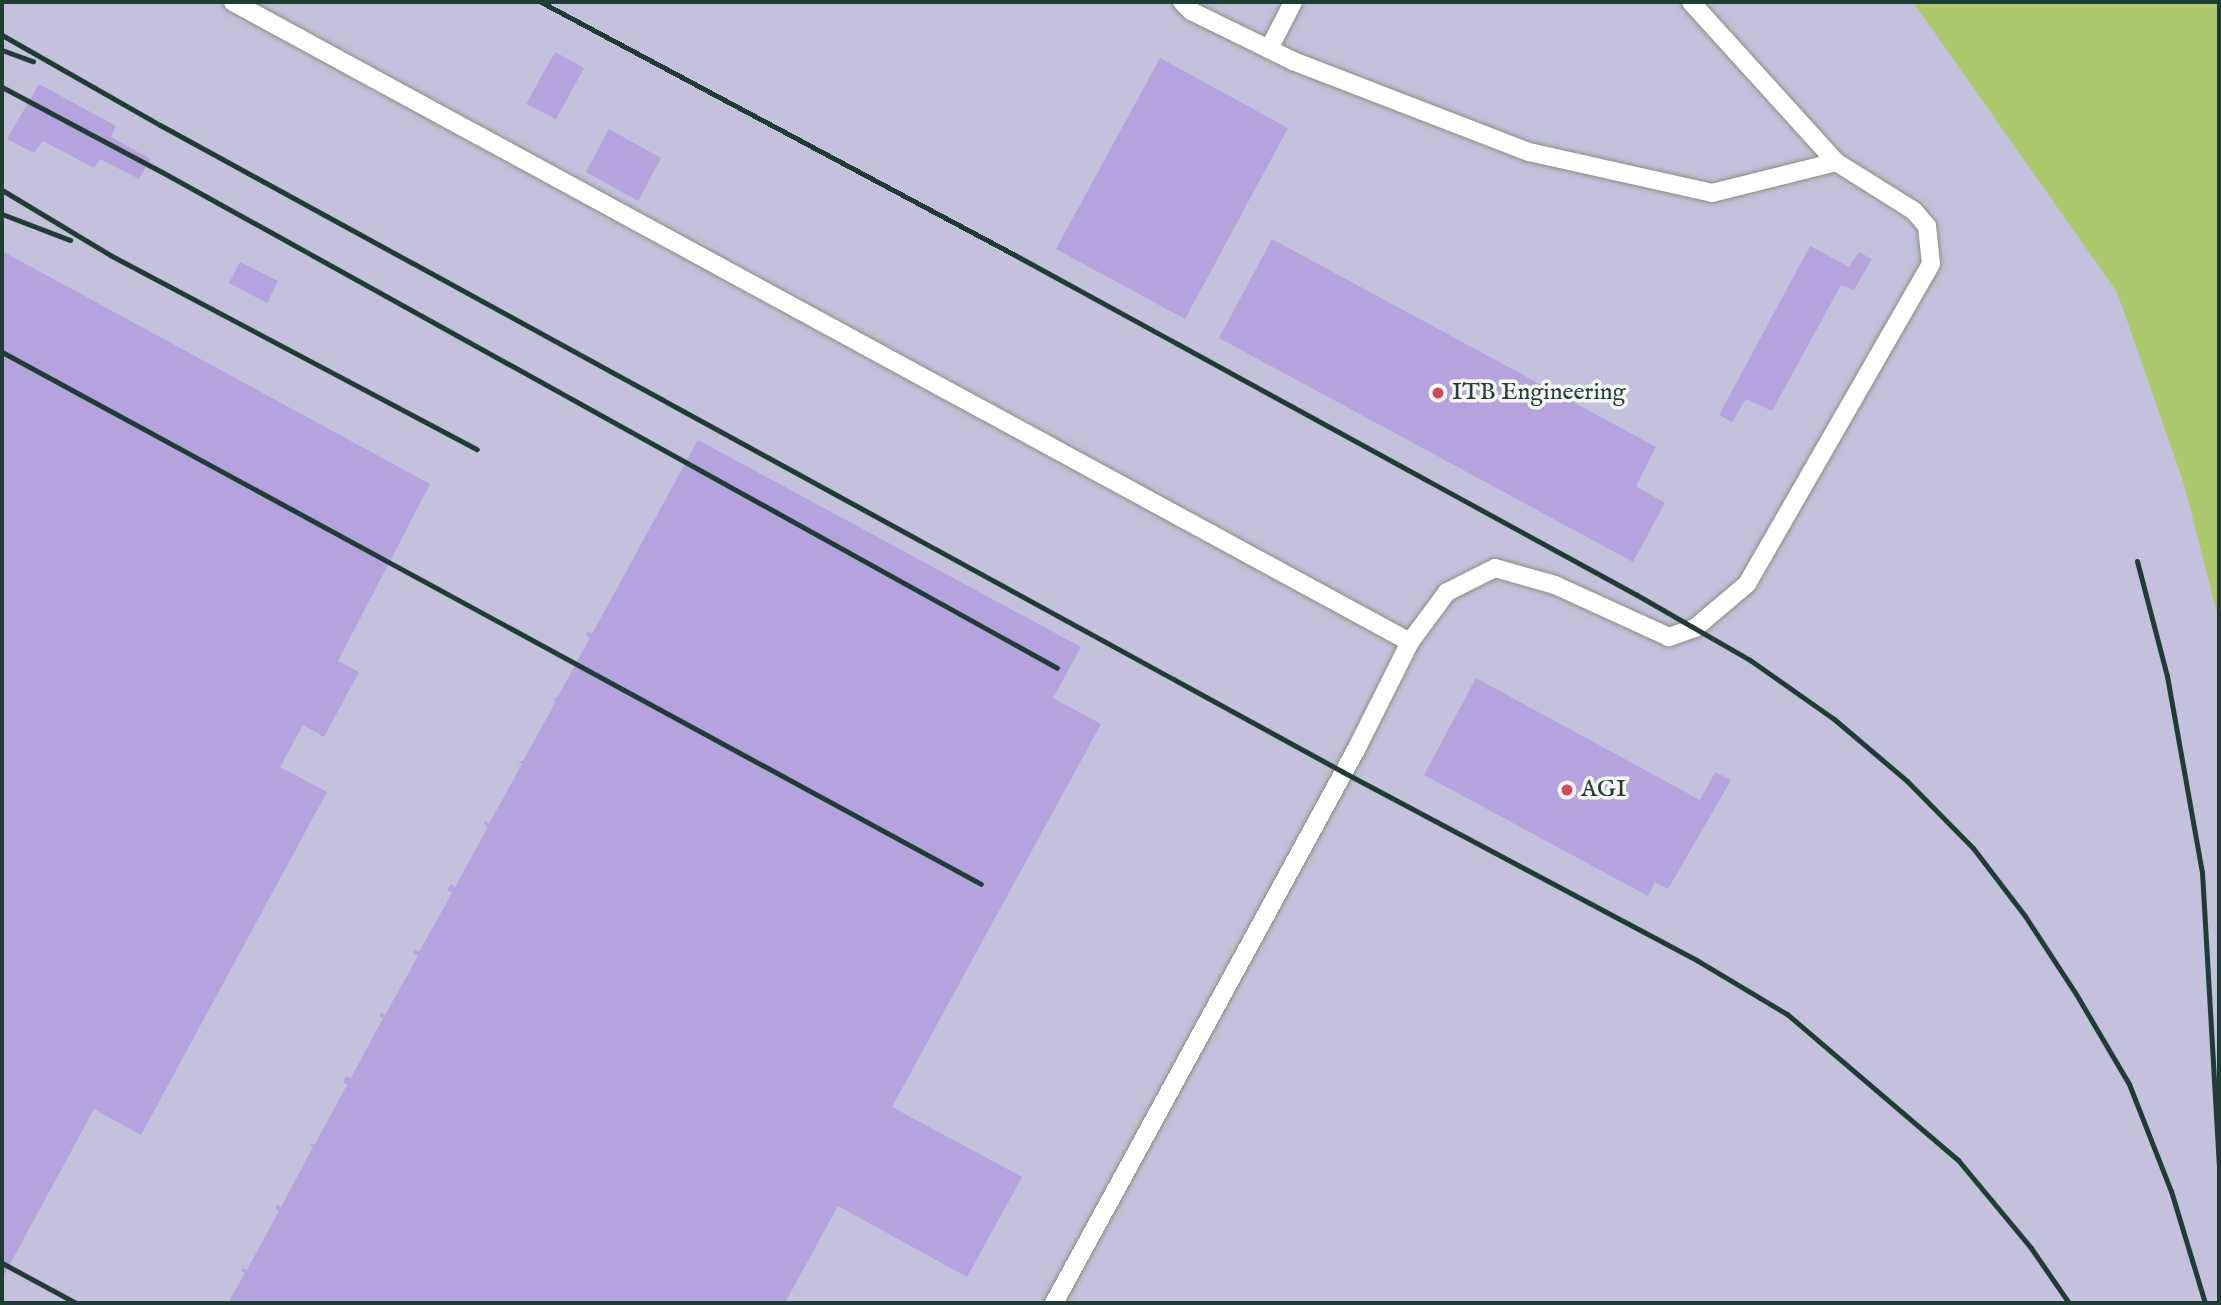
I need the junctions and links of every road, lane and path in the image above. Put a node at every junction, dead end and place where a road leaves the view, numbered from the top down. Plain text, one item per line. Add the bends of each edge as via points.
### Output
1 (233, 2) edge
2 (1182, 2) edge
3 (1293, 2) edge
4 (1690, 2) edge
5 (1269, 48) junction
6 (1836, 162) junction
7 (1410, 642) junction
8 (1054, 1303) edge

1 - 7 lane
2 - 5 lane
3 - 5 lane
4 - 6 lane
5 - 6 lane via 1529,152 1712,193
6 - 7 lane via 1914,211 1927,226 1931,264 1747,584 1695,628 1669,637 1555,585 1495,568 1447,592
7 - 8 lane via 1358,746

